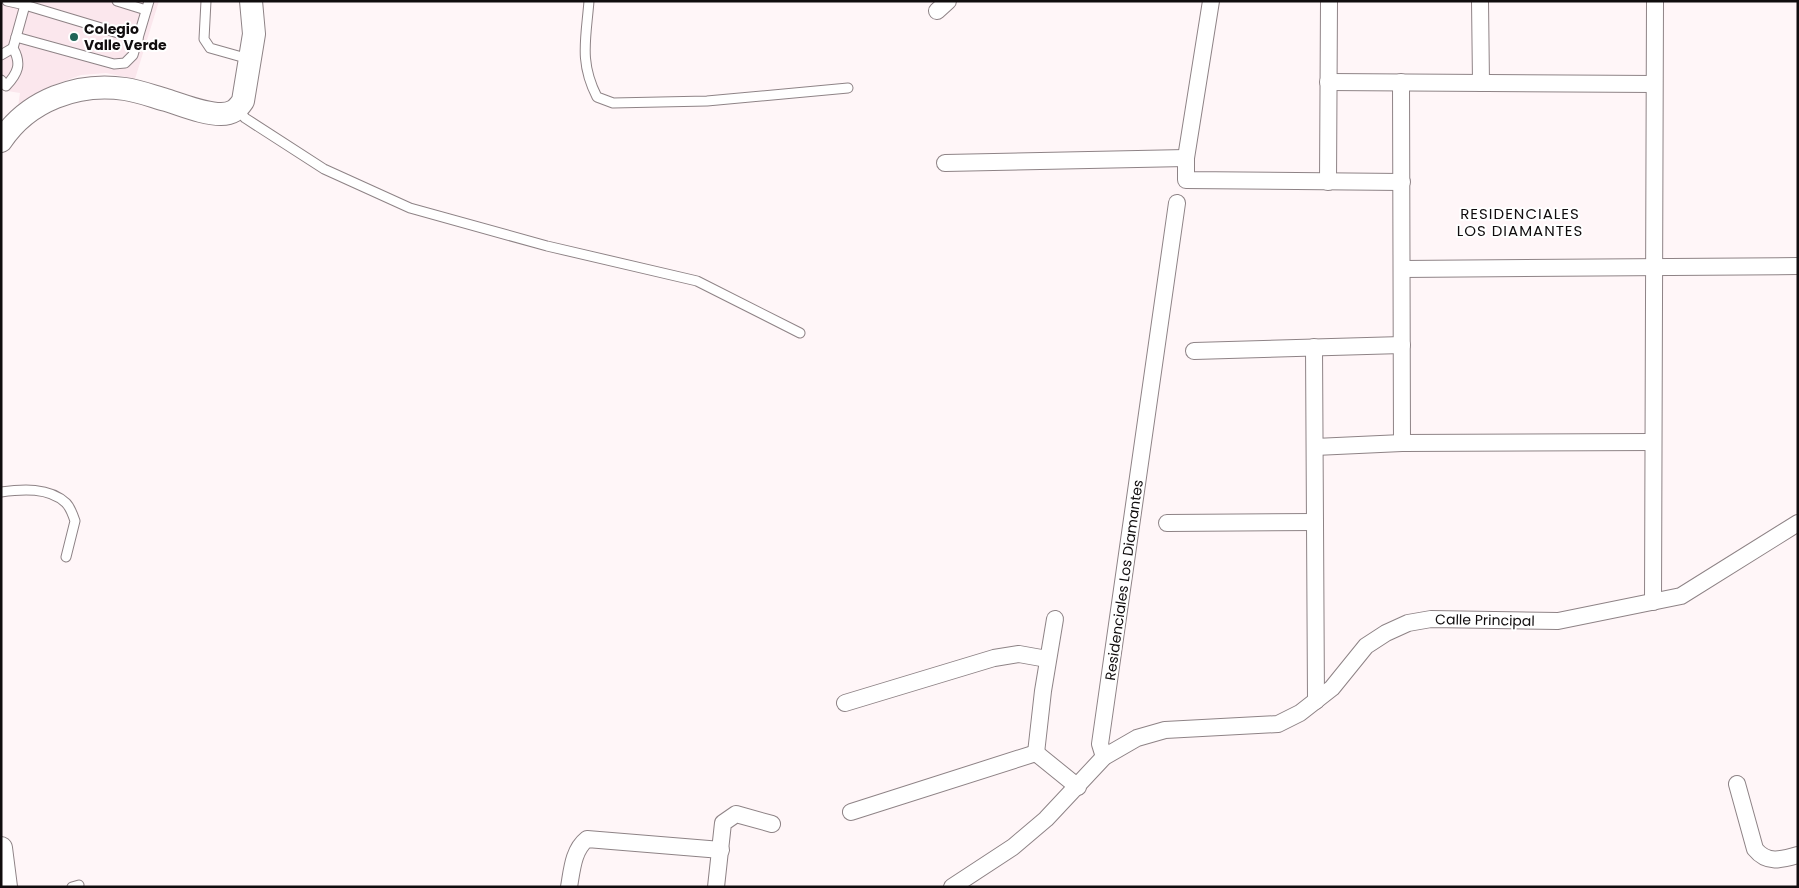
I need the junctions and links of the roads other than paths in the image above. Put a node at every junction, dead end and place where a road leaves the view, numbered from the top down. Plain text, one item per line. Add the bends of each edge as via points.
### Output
1 (7, 1) edge
2 (116, 1) edge
3 (206, 1) edge
4 (251, 1) edge
5 (589, 1) edge
6 (1211, 1) edge
7 (1329, 1) edge
8 (1480, 1) edge
9 (1655, 1) edge
10 (24, 5) junction
11 (147, 6) edge
12 (16, 37) junction
13 (138, 39) junction
14 (13, 48) junction
15 (1, 55) edge
16 (250, 60) junction
17 (1, 80) edge
18 (1328, 82) junction
19 (1401, 82) junction
20 (1481, 83) junction
21 (1654, 84) junction
22 (848, 88) dead end
23 (238, 109) junction
24 (1, 141) edge
25 (1186, 158) junction
26 (945, 163) dead end
27 (1328, 182) junction
28 (1402, 182) junction
29 (1177, 203) dead end
30 (1798, 266) edge
31 (1654, 267) junction
32 (1402, 269) junction
33 (800, 333) dead end
34 (1402, 345) junction
35 (1314, 347) junction
36 (1194, 351) dead end
37 (1653, 442) junction
38 (1402, 443) junction
39 (1315, 447) junction
40 (1, 492) edge
41 (1315, 522) junction
42 (1167, 523) dead end
43 (1798, 523) edge
44 (66, 557) dead end
45 (1653, 602) junction
46 (1055, 619) dead end
47 (1048, 659) junction
48 (1316, 701) junction
49 (845, 702) dead end
50 (1036, 753) junction
51 (1104, 757) junction
52 (1737, 784) dead end
53 (1078, 787) junction
54 (851, 812) dead end
55 (772, 824) dead end
56 (1, 848) edge
57 (720, 850) junction
58 (1798, 855) edge
59 (6, 887) edge
60 (569, 887) edge
61 (716, 887) edge
62 (952, 887) edge

1 - 10 lane
2 - 11 lane
3 - 16 lane via 204,39 210,48
4 - 16 street via 254,34
5 - 22 lane via 584,61 587,79 597,97 613,103 707,101
6 - 25 street
7 - 18 street
8 - 20 street
9 - 21 street
10 - 12 lane
10 - 13 lane
11 - 13 lane
12 - 13 lane via 114,64 125,63 133,55
12 - 14 lane
14 - 15 lane
14 - 17 lane via 18,57 17,71 6,86
16 - 23 street via 243,101
18 - 19 street
18 - 27 street
19 - 20 street
19 - 28 street
20 - 21 street
21 - 31 street
23 - 24 street via 231,113 213,113 126,89 100,87 73,91 48,100 26,114
23 - 33 lane via 245,118 324,169 410,208 547,246 697,281
25 - 26 street
25 - 27 street via 1184,178 1188,180
27 - 28 street
28 - 32 street
29 - 51 street, Residenciales Los Diamantes via 1100,744
30 - 31 street
31 - 32 street
31 - 37 street
32 - 34 street
34 - 35 street
34 - 38 street
35 - 36 street
35 - 39 street
37 - 38 street
37 - 45 street
38 - 39 street
39 - 41 street
40 - 44 lane via 51,493 67,504 75,521
41 - 42 street
41 - 48 street
43 - 45 street, Calle Principal via 1696,588 1681,596
45 - 48 street, Calle Principal via 1558,621 1431,619 1408,624 1366,646 1332,688
46 - 47 street
47 - 49 street via 1019,654 994,658
47 - 50 street
48 - 51 street, Calle Principal via 1278,724 1165,730 1138,738
50 - 53 street
50 - 54 street
51 - 53 street
52 - 58 street via 1754,849 1760,856 1776,860
53 - 62 street via 1013,847
55 - 57 street via 736,814 723,823
56 - 59 street
57 - 60 street via 587,839 576,853
57 - 61 street

